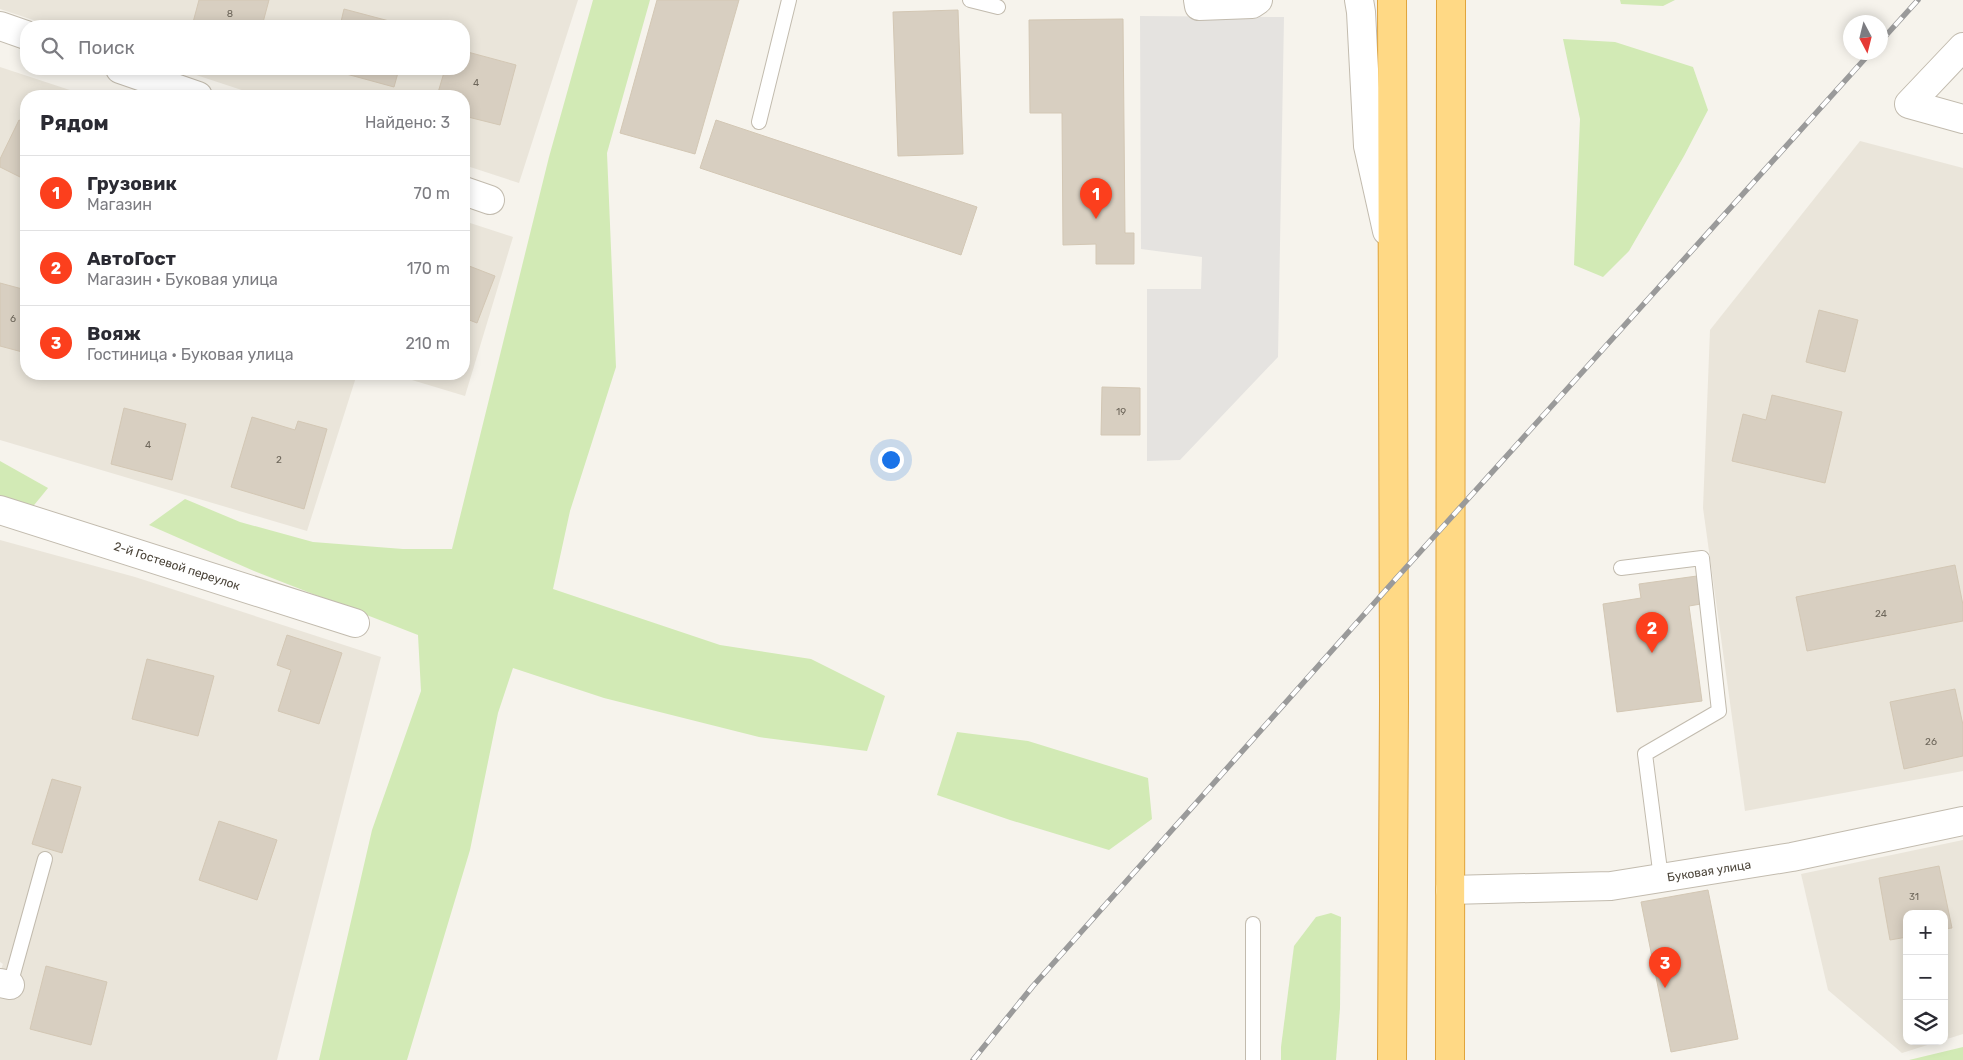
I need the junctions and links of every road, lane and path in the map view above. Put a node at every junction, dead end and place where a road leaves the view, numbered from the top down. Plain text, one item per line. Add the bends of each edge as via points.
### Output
1 (789, 0) edge
2 (970, 0) edge
3 (1198, 0) edge
4 (1258, 0) edge
5 (1359, 0) edge
6 (1392, 0) edge
7 (1451, 0) edge
8 (998, 7) dead end
9 (0, 26) edge
10 (20, 33) edge
11 (1963, 47) edge
12 (137, 75) edge
13 (181, 90) edge
14 (1963, 118) edge
15 (759, 122) dead end
16 (470, 193) edge
17 (490, 200) dead end
18 (1392, 256) junction
19 (0, 510) edge
20 (1621, 568) dead end
21 (355, 623) dead end
22 (1963, 821) edge
23 (45, 859) dead end
24 (1661, 878) junction
25 (1450, 890) junction
26 (1253, 924) dead end
27 (5, 984) edge
28 (1252, 1060) edge
29 (1392, 1060) edge
30 (1450, 1060) edge

1 - 15 lane
2 - 8 lane
3 - 4 street via 1199,6 1252,4
5 - 18 street via 1368,146
6 - 18 highway
7 - 25 highway
9 - 10 street
11 - 14 street via 1909,104
12 - 13 street
16 - 17 street
18 - 29 highway
19 - 21 street, 2-й Гостевой переулок
20 - 24 lane via 1702,558 1719,712 1645,754
22 - 24 street, Буковая улица via 1792,857
23 - 27 lane
24 - 25 street, Буковая улица via 1611,886
25 - 30 highway
26 - 28 lane

